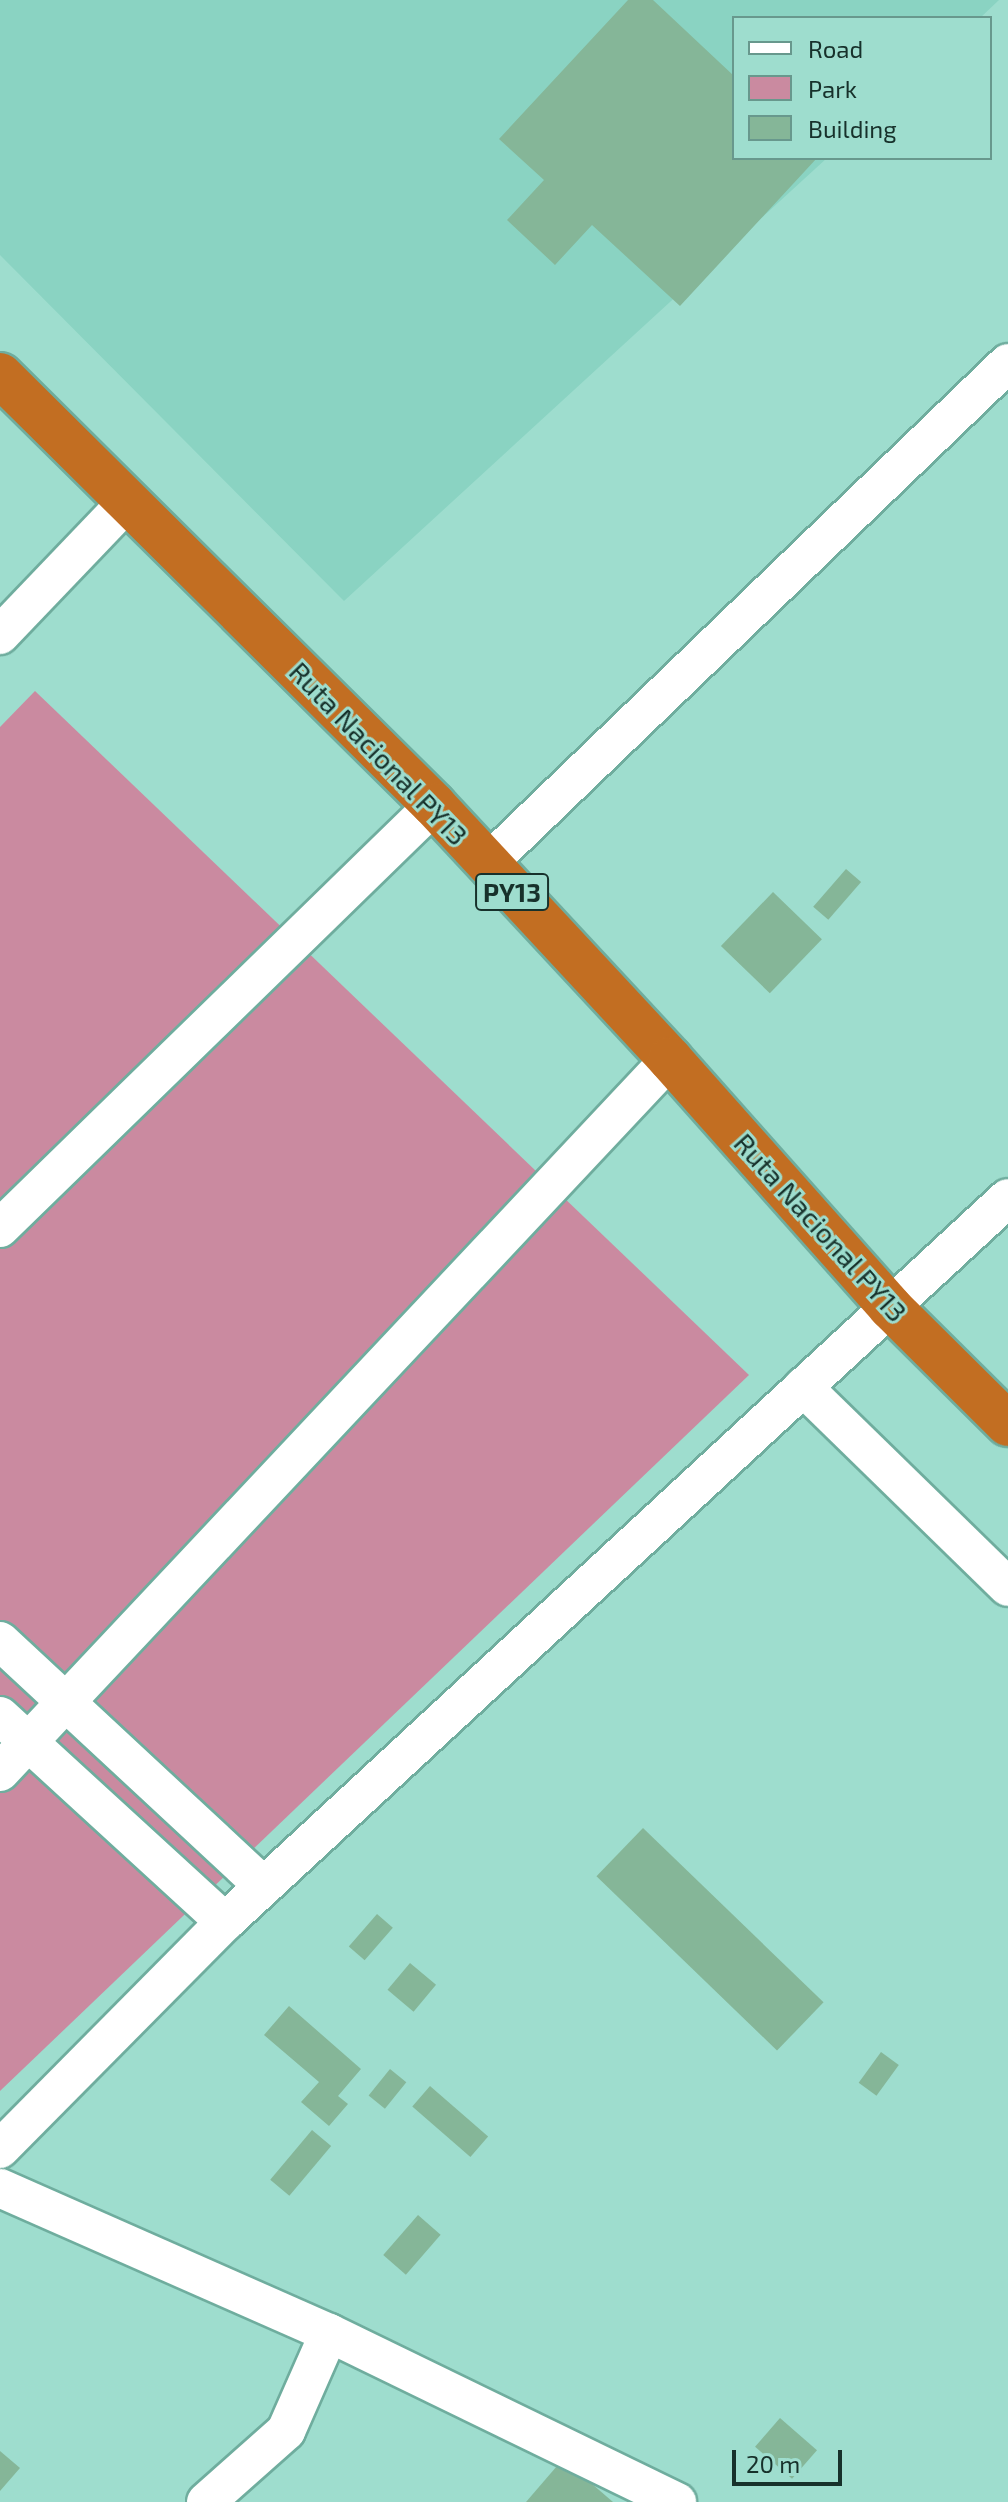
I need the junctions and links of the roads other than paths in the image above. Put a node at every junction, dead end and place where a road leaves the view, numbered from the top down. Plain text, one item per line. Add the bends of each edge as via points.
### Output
1 (1008, 363) edge
2 (0, 375) edge
3 (126, 503) junction
4 (0, 635) edge
5 (434, 805) junction
6 (486, 865) junction
7 (670, 1059) junction
8 (1008, 1198) edge
9 (0, 1228) edge
10 (890, 1307) junction
11 (803, 1387) junction
12 (1008, 1424) edge
13 (1008, 1587) edge
14 (0, 1641) edge
15 (67, 1703) junction
16 (0, 1716) edge
17 (28, 1742) junction
18 (0, 1772) edge
19 (264, 1886) junction
20 (225, 1922) junction
21 (0, 2149) edge
22 (0, 2188) edge
23 (329, 2333) junction
24 (206, 2502) edge
25 (677, 2502) edge

1 - 6 street
2 - 3 highway, Ruta Nacional PY13 / PY13
3 - 4 street
3 - 5 highway, Ruta Nacional PY13 / PY13
5 - 6 highway, Ruta Nacional PY13 / PY13
5 - 9 street
6 - 7 highway, Ruta Nacional PY13 / PY13
7 - 10 highway, Ruta Nacional PY13 / PY13
7 - 15 street
8 - 10 street
10 - 11 street
10 - 12 highway, Ruta Nacional PY13 / PY13
11 - 13 street
11 - 19 street
14 - 15 street
15 - 17 street
15 - 19 street
16 - 17 street
17 - 18 street
17 - 20 street
19 - 20 street
20 - 21 street
22 - 23 street
23 - 24 street via 286,2431
23 - 25 street

